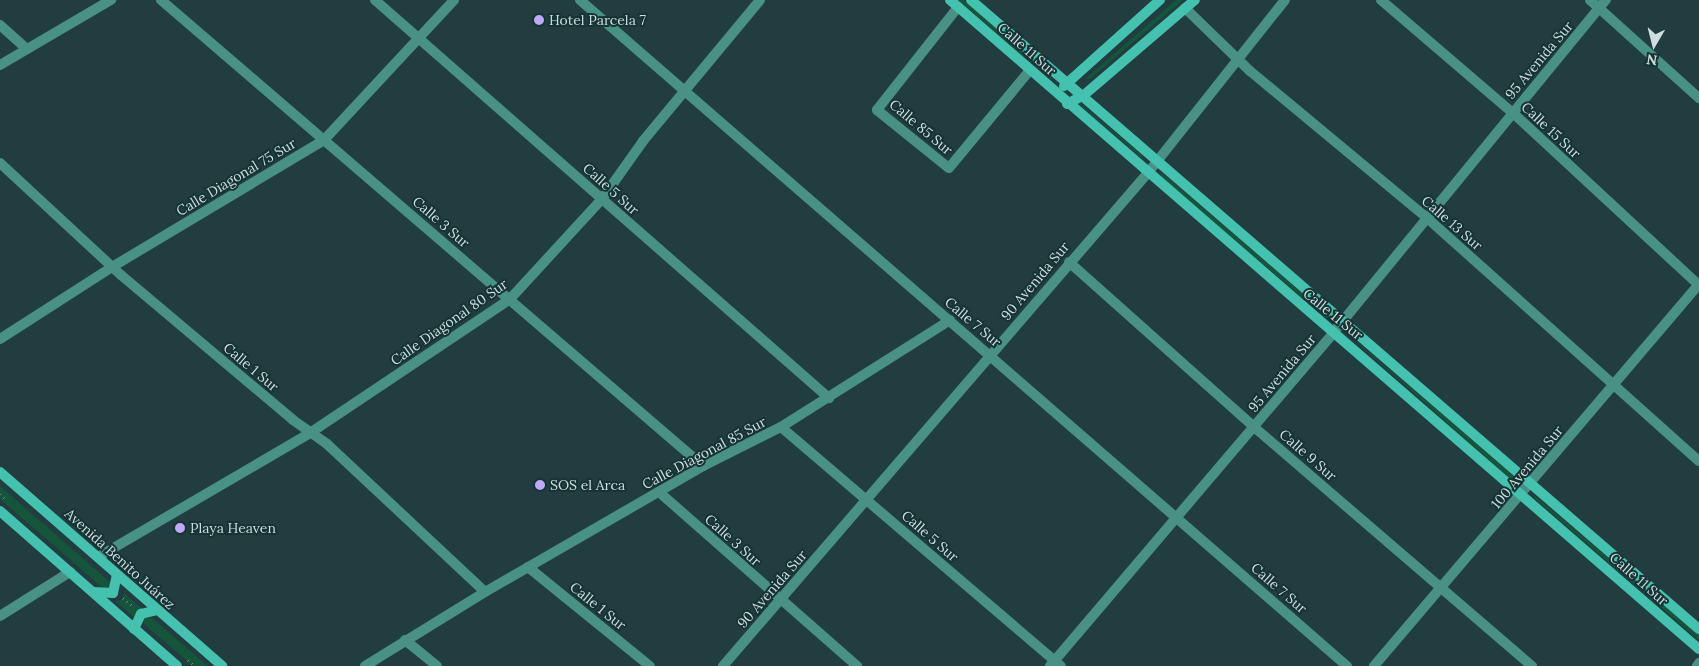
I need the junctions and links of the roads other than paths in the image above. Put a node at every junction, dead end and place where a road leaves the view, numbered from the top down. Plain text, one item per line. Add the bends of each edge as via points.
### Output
1 (111, 0) edge
2 (161, 0) edge
3 (375, 0) edge
4 (454, 0) edge
5 (580, 0) edge
6 (760, 0) edge
7 (971, 0) edge
8 (1160, 0) edge
9 (1194, 0) edge
10 (1285, 0) edge
11 (1382, 0) edge
12 (1590, 0) edge
13 (954, 4) edge
14 (1603, 4) edge
15 (1185, 8) junction
16 (0, 25) edge
17 (420, 38) junction
18 (27, 49) junction
19 (1237, 58) junction
20 (0, 65) edge
21 (1030, 70) junction
22 (1068, 81) junction
23 (685, 89) junction
24 (1057, 93) junction
25 (1084, 95) junction
26 (1699, 98) edge
27 (1067, 104) junction
28 (1513, 113) junction
29 (324, 140) junction
30 (1157, 160) junction
31 (0, 163) edge
32 (1146, 174) junction
33 (602, 199) junction
34 (1426, 217) junction
35 (1069, 262) junction
36 (112, 267) junction
37 (1699, 285) edge
38 (510, 299) junction
39 (1342, 318) junction
40 (950, 320) junction
41 (1333, 333) junction
42 (0, 338) edge
43 (991, 355) junction
44 (1614, 384) junction
45 (829, 398) junction
46 (781, 427) junction
47 (1254, 427) junction
48 (310, 433) junction
49 (1699, 461) edge
50 (703, 466) junction
51 (0, 472) edge
52 (1532, 482) junction
53 (659, 492) junction
54 (1522, 496) junction
55 (868, 500) junction
56 (0, 511) edge
57 (1177, 517) junction
58 (98, 557) junction
59 (528, 567) junction
60 (70, 572) junction
61 (117, 574) junction
62 (1441, 590) junction
63 (93, 592) junction
64 (485, 592) junction
65 (780, 600) junction
66 (157, 610) junction
67 (0, 616) edge
68 (134, 629) junction
69 (1699, 629) edge
70 (405, 640) junction
71 (1699, 649) edge
72 (1055, 664) edge
73 (177, 666) edge
74 (222, 666) edge
75 (365, 666) edge
76 (437, 666) edge
77 (650, 666) edge
78 (723, 666) edge
79 (857, 666) edge
80 (1347, 666) edge
81 (1374, 666) edge
82 (1532, 666) edge

1 - 18 street
2 - 29 street, Calle 3 Sur
3 - 17 street, Calle 5 Sur
4 - 17 street, Calle Diagonal 75 Sur
5 - 23 street, Calle 7 Sur
6 - 23 street, Calle Diagonal 80 Sur
7 - 22 main road, Calle 11 Sur
8 - 22 main road
9 - 15 main road
10 - 19 street, 90 Avenida Sur
11 - 28 street, Calle 15 Sur
12 - 14 street
13 - 21 main road, Calle 11 Sur
13 - 21 street, Calle 85 Sur via 877,110 949,168
14 - 26 street
14 - 28 street, 95 Avenida Sur
15 - 19 street, Calle 13 Sur
15 - 25 main road
16 - 18 street
17 - 29 street, Calle Diagonal 75 Sur
17 - 33 street, Calle 5 Sur
18 - 20 street
19 - 30 street, 90 Avenida Sur
19 - 34 street, Calle 13 Sur
21 - 24 main road, Calle 11 Sur
22 - 24 main road
22 - 25 main road, Calle 11 Sur
23 - 33 street, Calle Diagonal 80 Sur
23 - 40 street, Calle 7 Sur
24 - 27 main road, Calle 11 Sur
25 - 27 main road
25 - 30 main road, Calle 11 Sur
27 - 32 main road, Calle 11 Sur
28 - 34 street, 95 Avenida Sur
28 - 37 street, Calle 15 Sur
29 - 36 street, Calle Diagonal 75 Sur
29 - 38 street, Calle 3 Sur
30 - 32 street, 90 Avenida Sur
30 - 39 main road, Calle 11 Sur
31 - 36 street, Calle 1 Sur
32 - 35 street, 90 Avenida Sur
32 - 41 main road, Calle 11 Sur
33 - 38 street, Calle Diagonal 80 Sur
33 - 45 street, Calle 5 Sur
34 - 39 street, 95 Avenida Sur
34 - 44 street, Calle 13 Sur
35 - 43 street, 90 Avenida Sur
35 - 47 street, Calle 9 Sur
36 - 42 street, Calle Diagonal 75 Sur
36 - 48 street, Calle 1 Sur
37 - 44 street, 100 Avenida Sur
38 - 48 street, Calle Diagonal 80 Sur
38 - 50 street, Calle 3 Sur
39 - 41 street, 95 Avenida Sur
39 - 52 main road, Calle 11 Sur
40 - 43 street, Calle 7 Sur
40 - 45 street, Calle Diagonal 85 Sur
41 - 47 street, 95 Avenida Sur
41 - 54 main road, Calle 11 Sur
43 - 55 street, 90 Avenida Sur
43 - 57 street, Calle 7 Sur
44 - 49 street, Calle 13 Sur
44 - 52 street, 100 Avenida Sur
45 - 46 street, Calle Diagonal 85 Sur
46 - 50 street, Calle Diagonal 85 Sur
46 - 55 street, Calle 5 Sur
47 - 57 street, 95 Avenida Sur
47 - 62 street, Calle 9 Sur
48 - 58 street, Calle Diagonal 80 Sur
48 - 64 street, Calle 1 Sur via 327,444
50 - 53 street, Calle Diagonal 85 Sur
51 - 58 main road, Avenida Benito Juárez
52 - 54 street, 100 Avenida Sur
52 - 69 main road, Calle 11 Sur
53 - 59 street, Calle Diagonal 85 Sur
53 - 65 street, Calle 3 Sur
54 - 62 street, 100 Avenida Sur
54 - 71 main road, Calle 11 Sur
55 - 65 street, 90 Avenida Sur
55 - 72 street, Calle 5 Sur
56 - 60 main road
57 - 72 street, 95 Avenida Sur
57 - 80 street, Calle 7 Sur
58 - 61 main road, Avenida Benito Juárez
59 - 64 street, Calle Diagonal 85 Sur
59 - 77 street, Calle 1 Sur
60 - 63 main road
60 - 67 street
61 - 63 main road via 113,593
61 - 66 main road, Avenida Benito Juárez
62 - 81 street, 100 Avenida Sur
62 - 82 street, Calle 9 Sur
63 - 68 main road
64 - 70 street, Calle Diagonal 85 Sur
65 - 78 street, 90 Avenida Sur
65 - 79 street, Calle 3 Sur
66 - 68 main road via 141,614
66 - 74 main road, Avenida Benito Juárez
68 - 73 main road
70 - 75 street, Calle Diagonal 85 Sur
70 - 76 street

